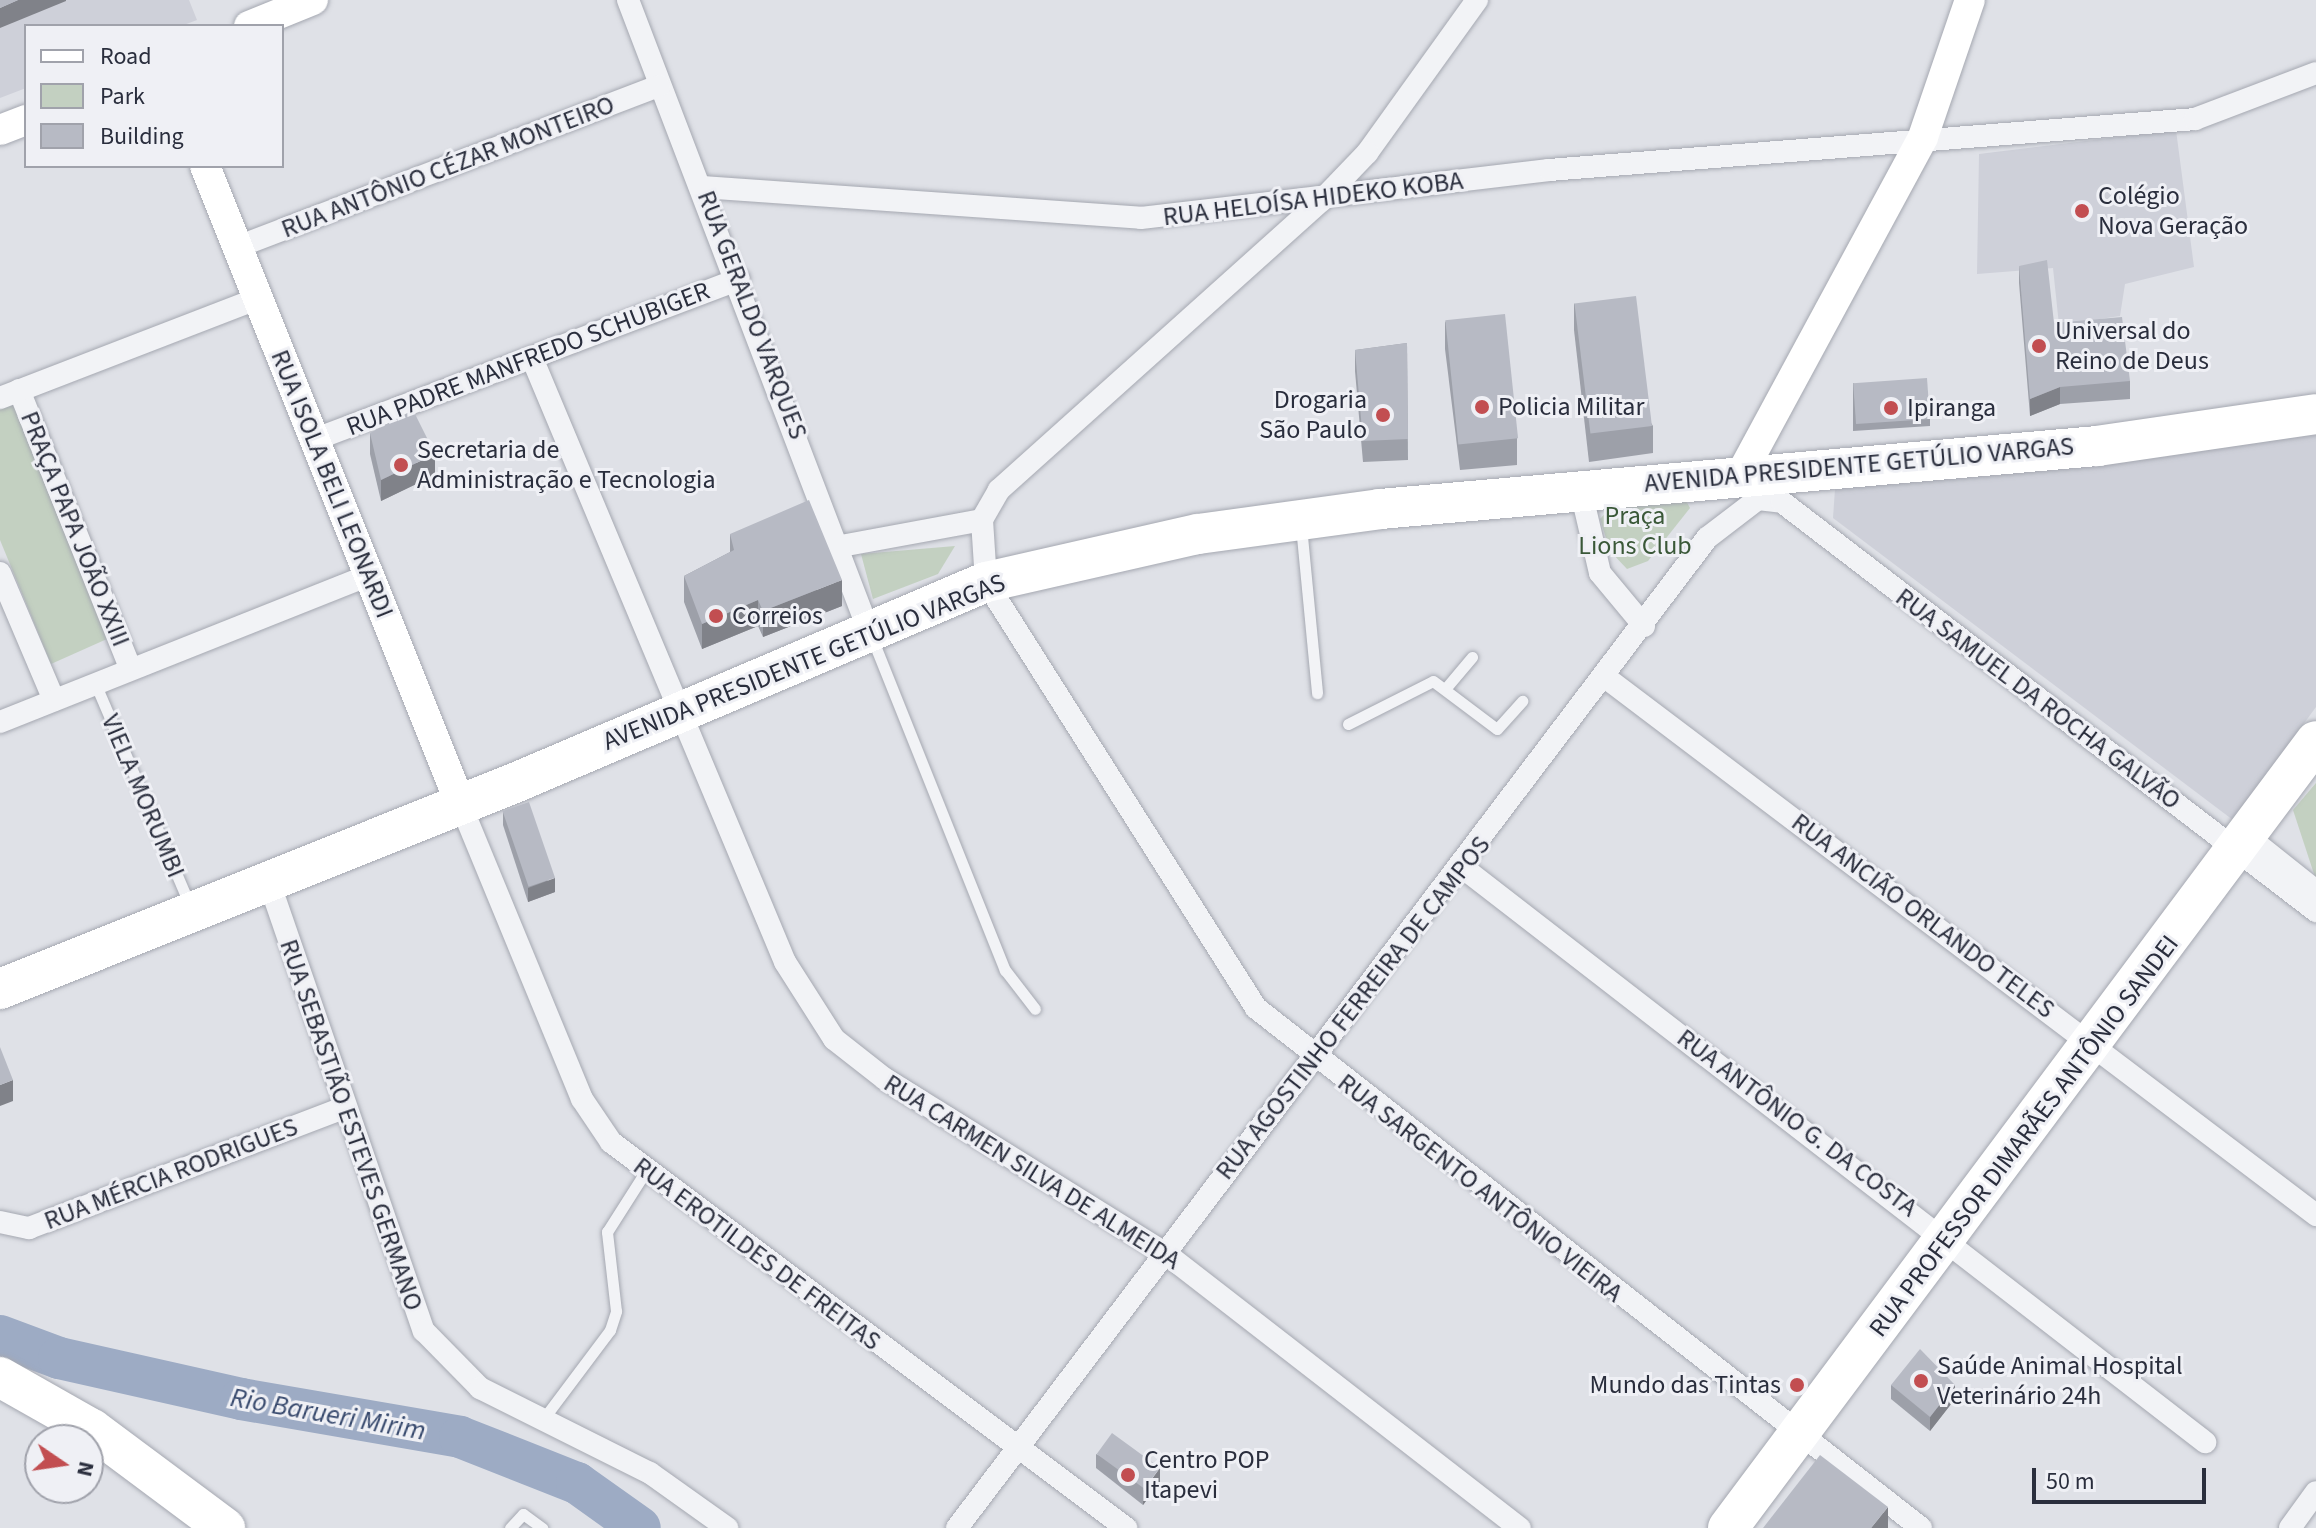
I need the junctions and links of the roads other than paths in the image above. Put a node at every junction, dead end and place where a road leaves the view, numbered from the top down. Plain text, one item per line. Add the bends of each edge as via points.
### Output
1 (313, 0) edge
2 (628, 0) edge
3 (1477, 0) edge
4 (1970, 0) edge
5 (254, 24) edge
6 (2316, 73) edge
7 (659, 86) junction
8 (24, 121) edge
9 (0, 130) edge
10 (1923, 137) junction
11 (206, 168) edge
12 (702, 187) junction
13 (1321, 201) junction
14 (237, 247) junction
15 (739, 279) junction
16 (257, 299) junction
17 (532, 358) junction
18 (10, 394) edge
19 (2316, 414) edge
20 (316, 439) junction
21 (1580, 487) junction
22 (1749, 487) junction
23 (982, 520) junction
24 (1301, 521) junction
25 (841, 546) junction
26 (0, 573) edge
27 (369, 575) junction
28 (986, 582) junction
29 (1644, 626) junction
30 (870, 634) junction
31 (1472, 657) dead end
32 (130, 667) junction
33 (1605, 677) junction
34 (95, 682) junction
35 (1445, 689) junction
36 (1317, 693) dead end
37 (54, 700) junction
38 (1522, 701) dead end
39 (679, 710) junction
40 (0, 722) edge
41 (1348, 724) dead end
42 (2316, 741) edge
43 (460, 803) junction
44 (2242, 844) junction
45 (1462, 867) junction
46 (268, 879) junction
47 (2316, 891) edge
48 (191, 910) junction
49 (2316, 911) edge
50 (0, 989) edge
51 (1035, 1009) dead end
52 (2093, 1044) junction
53 (1314, 1060) junction
54 (341, 1109) junction
55 (644, 1174) junction
56 (2316, 1215) edge
57 (0, 1222) edge
58 (1946, 1237) junction
59 (1165, 1253) junction
60 (1, 1378) edge
61 (544, 1418) junction
62 (1802, 1437) junction
63 (2205, 1442) dead end
64 (1020, 1445) junction
65 (2316, 1492) edge
66 (225, 1528) edge
67 (510, 1528) edge
68 (542, 1528) edge
69 (727, 1528) edge
70 (957, 1528) edge
71 (1126, 1528) edge
72 (1520, 1528) edge
73 (1728, 1528) edge
74 (1921, 1528) edge
75 (2290, 1528) edge

1 - 5 street
2 - 7 street, RUA GERALDO VARQUES
3 - 13 street via 1367,153
4 - 10 street
6 - 10 street, RUA HELOÍSA HIDEKO KOBA via 2195,119
7 - 12 street, RUA GERALDO VARQUES
7 - 14 street, RUA ANTÔNIO CÉZAR MONTEIRO
8 - 9 street
10 - 13 street, RUA HELOÍSA HIDEKO KOBA via 1549,170
10 - 22 street
11 - 14 street, RUA ISOLA BELI LEONARDI
12 - 13 street, RUA HELOÍSA HIDEKO KOBA via 1076,219
12 - 15 street, RUA GERALDO VARQUES
13 - 23 street via 1023,465
14 - 16 street, RUA ISOLA BELI LEONARDI
15 - 17 street, RUA PADRE MANFREDO SCHUBIGER
15 - 25 street, RUA GERALDO VARQUES
16 - 18 street
16 - 20 street, RUA ISOLA BELI LEONARDI
17 - 20 street, RUA PADRE MANFREDO SCHUBIGER
17 - 39 street, RUA CARMEN SILVA DE ALMEIDA
18 - 32 street, PRAÇA PAPA JOÃO XXIII
19 - 22 highway, AVENIDA PRESIDENTE GETÚLIO VARGAS
20 - 27 street, RUA ISOLA BELI LEONARDI
21 - 22 highway, AVENIDA PRESIDENTE GETÚLIO VARGAS
21 - 24 highway, AVENIDA PRESIDENTE GETÚLIO VARGAS
21 - 29 street via 1600,573
22 - 29 street, RUA AGOSTINHO FERREIRA DE CAMPOS
22 - 44 street, RUA SAMUEL DA ROCHA GALVÃO via 1782,502
23 - 25 street
23 - 28 street
24 - 28 highway, AVENIDA PRESIDENTE GETÚLIO VARGAS via 1198,534
24 - 36 lane
25 - 30 street, RUA GERALDO VARQUES
26 - 37 street
27 - 32 street
27 - 43 street, RUA ISOLA BELI LEONARDI
28 - 30 highway, AVENIDA PRESIDENTE GETÚLIO VARGAS
28 - 53 street, RUA SARGENTO ANTÔNIO VIEIRA via 1225,965 1256,1008
29 - 33 street, RUA AGOSTINHO FERREIRA DE CAMPOS
30 - 39 highway, AVENIDA PRESIDENTE GETÚLIO VARGAS
30 - 51 lane via 1005,970
31 - 35 lane
32 - 34 street
33 - 45 street, RUA AGOSTINHO FERREIRA DE CAMPOS
33 - 52 street, RUA ANCIÃO ORLANDO TELES
34 - 37 street
34 - 48 lane, VIELA MORUMBI
35 - 38 lane via 1497,729
35 - 41 lane via 1430,682
37 - 40 street
39 - 43 highway, AVENIDA PRESIDENTE GETÚLIO VARGAS
39 - 59 street, RUA CARMEN SILVA DE ALMEIDA via 785,962 834,1039 885,1079
42 - 44 highway, RUA PROFESSOR DIMARÃES ANTÔNIO SANDEI
43 - 46 highway, AVENIDA PRESIDENTE GETÚLIO VARGAS
43 - 55 street, RUA EROTILDES DE FREITAS via 582,1099
44 - 47 street, RUA SAMUEL DA ROCHA GALVÃO
44 - 49 street, RUA SAMUEL DA ROCHA GALVÃO
44 - 52 highway, RUA PROFESSOR DIMARÃES ANTÔNIO SANDEI
45 - 53 street, RUA AGOSTINHO FERREIRA DE CAMPOS
45 - 58 street, RUA ANTÔNIO G. DA COSTA
46 - 48 highway, AVENIDA PRESIDENTE GETÚLIO VARGAS
46 - 54 street, RUA SEBASTIÃO ESTEVES GERMANO
48 - 50 highway, AVENIDA PRESIDENTE GETÚLIO VARGAS
52 - 56 street, RUA ANCIÃO ORLANDO TELES
52 - 58 highway, RUA PROFESSOR DIMARÃES ANTÔNIO SANDEI
53 - 59 street, RUA AGOSTINHO FERREIRA DE CAMPOS
53 - 62 street, RUA SARGENTO ANTÔNIO VIEIRA
54 - 57 street, RUA MÉRCIA RODRIGUES via 29,1228
54 - 61 street, RUA SEBASTIÃO ESTEVES GERMANO via 406,1295 448,1363 480,1388
55 - 61 lane via 607,1232 616,1288 610,1330
55 - 64 street, RUA EROTILDES DE FREITAS
58 - 62 highway, RUA PROFESSOR DIMARÃES ANTÔNIO SANDEI
58 - 63 street, RUA ANTÔNIO G. DA COSTA
59 - 64 street, RUA AGOSTINHO FERREIRA DE CAMPOS
59 - 72 street, RUA CARMEN SILVA DE ALMEIDA
60 - 66 highway via 92,1429
61 - 69 street via 650,1473
62 - 73 highway, RUA PROFESSOR DIMARÃES ANTÔNIO SANDEI
62 - 74 street, RUA SARGENTO ANTÔNIO VIEIRA
64 - 70 street, RUA AGOSTINHO FERREIRA DE CAMPOS
64 - 71 street, RUA EROTILDES DE FREITAS
65 - 75 street
67 - 68 lane via 523,1514

